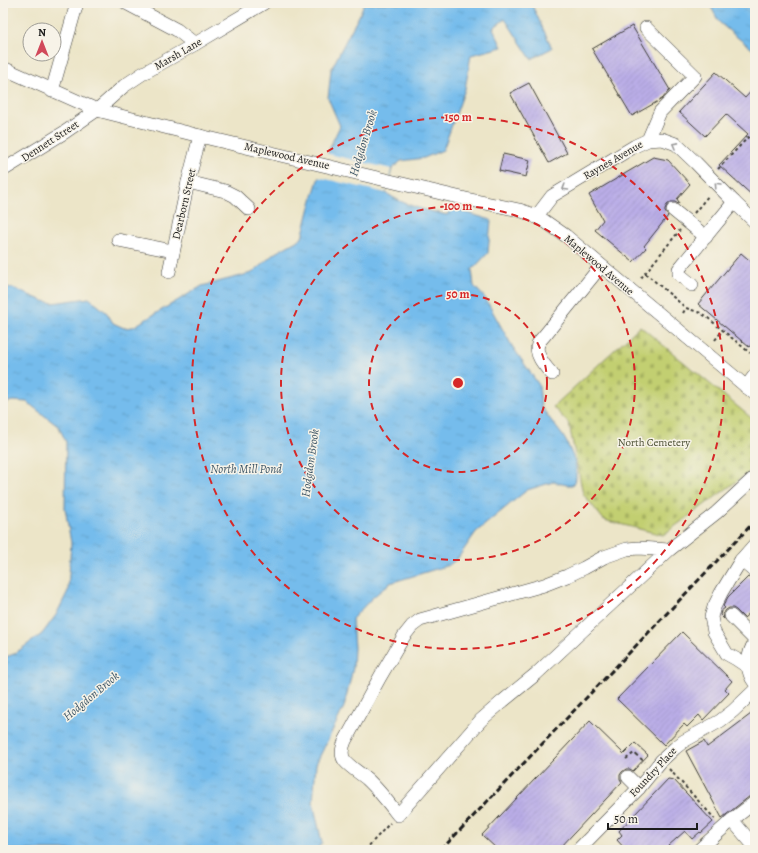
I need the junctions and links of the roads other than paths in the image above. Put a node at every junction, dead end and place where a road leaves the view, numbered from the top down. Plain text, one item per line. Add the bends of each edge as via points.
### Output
1 (77, 3) edge
2 (264, 3) edge
3 (128, 4) edge
4 (646, 28) dead end
5 (195, 44) junction
6 (3, 68) edge
7 (52, 91) junction
8 (97, 110) junction
9 (200, 136) junction
10 (648, 140) junction
11 (3, 170) edge
12 (188, 182) junction
13 (734, 202) junction
14 (249, 209) dead end
15 (673, 210) dead end
16 (536, 217) junction
17 (755, 222) edge
18 (706, 237) junction
19 (118, 240) dead end
20 (173, 251) junction
21 (601, 266) junction
22 (169, 272) dead end
23 (692, 285) dead end
24 (552, 374) dead end
25 (755, 375) edge
26 (750, 390) edge
27 (755, 477) edge
28 (755, 544) edge
29 (669, 550) junction
30 (741, 560) junction
31 (755, 572) edge
32 (724, 608) junction
33 (755, 641) edge
34 (748, 664) junction
35 (755, 682) edge
36 (755, 690) edge
37 (628, 777) dead end
38 (639, 788) junction
39 (755, 802) edge
40 (732, 820) junction
41 (755, 847) edge
42 (578, 850) edge
43 (699, 850) edge

1 - 7 street
2 - 5 street, Marsh Lane
3 - 5 street via 177,30
4 - 10 street via 695,76 660,112
5 - 8 street, Marsh Lane via 124,86
6 - 7 street, Maplewood Avenue
7 - 8 street, Maplewood Avenue
8 - 9 street, Maplewood Avenue
8 - 11 street, Dennett Street
9 - 12 street, Dearborn Street
9 - 16 street, Maplewood Avenue via 519,210
13 -> 10 street, Raynes Avenue via 676,144 662,139
10 -> 16 street, Raynes Avenue via 552,196
12 - 14 street via 225,191
12 - 20 street, Dearborn Street
13 - 17 street, Raynes Avenue
13 - 18 street
15 - 18 street
16 - 21 street, Maplewood Avenue via 566,236
18 - 23 street via 679,269 679,274
19 - 20 street
20 - 22 street, Dearborn Street
21 - 24 street via 538,345 537,351
21 - 26 street, Maplewood Avenue
25 - 26 street
27 - 29 street via 716,513
28 - 30 street
29 - 29 street via 627,549 616,552 567,576 544,584 420,620 404,636 345,741 342,749 345,761 378,790 398,815 481,720 536,674
30 - 31 street
30 - 32 street
32 - 33 street
32 - 34 street via 714,607 711,617 714,632 727,654
33 - 34 street via 749,653
34 - 35 street
36 - 38 street, Foundry Place via 720,721 675,748
37 - 38 street
38 - 42 street, Foundry Place
39 - 40 street
40 - 41 street
40 - 43 street

